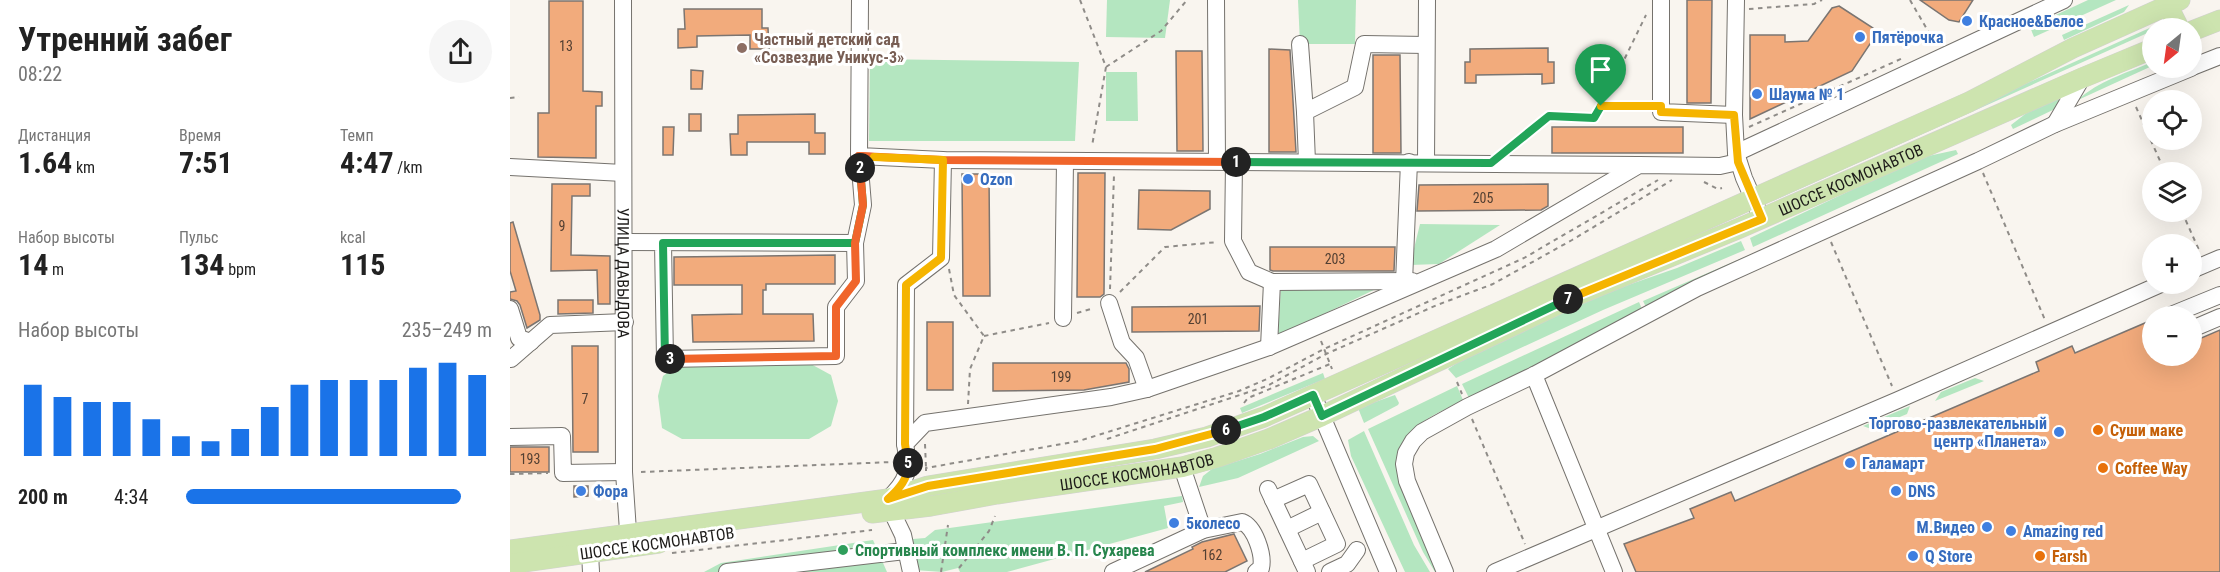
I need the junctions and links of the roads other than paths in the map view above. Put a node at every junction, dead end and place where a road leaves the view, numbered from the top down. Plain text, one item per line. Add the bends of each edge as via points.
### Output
1 (623, 0) edge
2 (860, 0) edge
3 (1216, 0) edge
4 (1427, 0) edge
5 (2064, 0) edge
6 (2142, 0) edge
7 (2171, 2) edge
8 (1741, 4) edge
9 (1655, 5) edge
10 (2176, 18) edge
11 (2220, 20) edge
12 (2202, 27) edge
13 (2106, 33) junction
14 (1300, 44) dead end
15 (1426, 45) junction
16 (2142, 53) edge
17 (2220, 56) edge
18 (2202, 63) edge
19 (2082, 78) junction
20 (2165, 78) edge
21 (1305, 112) junction
22 (1734, 115) junction
23 (2055, 124) junction
24 (859, 156) junction
25 (1737, 158) junction
26 (943, 160) junction
27 (1065, 161) junction
28 (1217, 162) junction
29 (1234, 162) junction
30 (1307, 162) junction
31 (1409, 162) junction
32 (1426, 163) junction
33 (1639, 165) junction
34 (510, 167) edge
35 (623, 173) junction
36 (1754, 199) junction
37 (1762, 219) junction
38 (624, 242) junction
39 (663, 243) junction
40 (855, 243) junction
41 (2220, 258) edge
42 (2202, 263) edge
43 (1412, 281) junction
44 (1272, 282) junction
45 (2142, 292) edge
46 (2220, 295) edge
47 (1109, 303) road end
48 (2193, 306) edge
49 (510, 309) edge
50 (2220, 317) edge
51 (1063, 318) road end
52 (624, 322) junction
53 (2202, 325) edge
54 (531, 342) junction
55 (1269, 347) junction
56 (510, 359) edge
57 (1534, 375) junction
58 (1147, 388) junction
59 (1313, 395) junction
60 (1322, 416) junction
61 (510, 437) edge
62 (905, 444) junction
63 (1182, 467) junction
64 (632, 472) junction
65 (890, 505) junction
66 (1322, 512) junction
67 (1596, 528) junction
68 (1203, 530) junction
69 (1287, 530) junction
70 (628, 540) junction
71 (510, 550) edge
72 (1357, 550) dead end
73 (905, 551) junction
74 (590, 562) edge
75 (510, 564) edge
76 (1304, 566) edge
77 (1260, 571) edge
78 (727, 572) edge
79 (911, 572) edge
80 (1113, 572) edge
81 (1330, 572) edge
82 (1388, 572) edge
83 (1445, 572) edge
84 (1495, 572) edge
85 (1614, 572) edge

1 - 35 street, УЛИЦА ДАВЫДОВА
2 - 24 street
3 - 28 street
4 - 15 street
5 - 25 street
6 - 13 main road
7 - 10 main road
7 - 13 main road, ШОССЕ КОСМОНАВТОВ
8 - 22 street
9 - 22 street via 1661,112
11 - 12 main road
13 - 36 main road, ШОССЕ КОСМОНАВТОВ via 1969,102
14 - 21 street
15 - 21 street via 1364,44 1355,87
15 - 32 street
16 - 19 main road, ШОССЕ КОСМОНАВТОВ
17 - 18 street
19 - 23 street
19 - 37 main road, ШОССЕ КОСМОНАВТОВ
20 - 23 street
21 - 30 street
22 - 25 street
23 - 57 street via 1696,288
24 - 26 street
24 - 40 street via 863,205
25 - 33 street via 1720,166
25 - 36 street
26 - 27 street
26 - 62 street via 941,258 906,285
27 - 28 street
27 - 51 street
28 - 29 street
29 - 30 street
29 - 44 street via 1233,241 1248,272
30 - 31 street
31 - 32 street
31 - 43 street
32 - 33 street
33 - 43 street via 1496,249
34 - 35 street
35 - 38 street, УЛИЦА ДАВЫДОВА
36 - 37 street
36 - 59 main road, ШОССЕ КОСМОНАВТОВ
37 - 60 main road, ШОССЕ КОСМОНАВТОВ via 1580,294
38 - 39 street
38 - 52 street, УЛИЦА ДАВЫДОВА
39 - 40 street
39 - 40 street via 665,359 836,356 836,307 856,281
41 - 42 street
43 - 44 street
43 - 55 street
44 - 55 street
45 - 67 street
46 - 48 street
47 - 58 street via 1122,343 1136,358
49 - 54 street via 519,338
50 - 53 street
52 - 54 street via 550,325
52 - 64 street, УЛИЦА ДАВЫДОВА
54 - 56 street
55 - 58 street
57 - 67 street
57 - 83 street via 1467,407 1417,436 1409,446 1404,464 1407,481
58 - 62 street via 1111,397 925,423
59 - 60 street
59 - 65 main road, ШОССЕ КОСМОНАВТОВ via 1207,437 1101,459 928,486
60 - 63 main road, ШОССЕ КОСМОНАВТОВ via 1269,439
60 - 82 street
61 - 64 street via 562,436 563,473
62 - 65 street via 909,467
63 - 65 main road, ШОССЕ КОСМОНАВТОВ via 931,506
63 - 68 street
64 - 70 street, УЛИЦА ДАВЫДОВА
65 - 70 main road, ШОССЕ КОСМОНАВТОВ
65 - 73 street
66 - 69 street
66 - 69 street via 1309,484 1270,495
66 - 76 street via 1337,544
67 - 84 street
67 - 85 street
68 - 77 street via 1246,523 1262,558
68 - 80 street
69 - 76 street
70 - 71 main road, ШОССЕ КОСМОНАВТОВ
70 - 74 main road, ШОССЕ КОСМОНАВТОВ
72 - 81 street via 1347,564
73 - 78 street
73 - 79 street
74 - 75 main road, ШОССЕ КОСМОНАВТОВ

